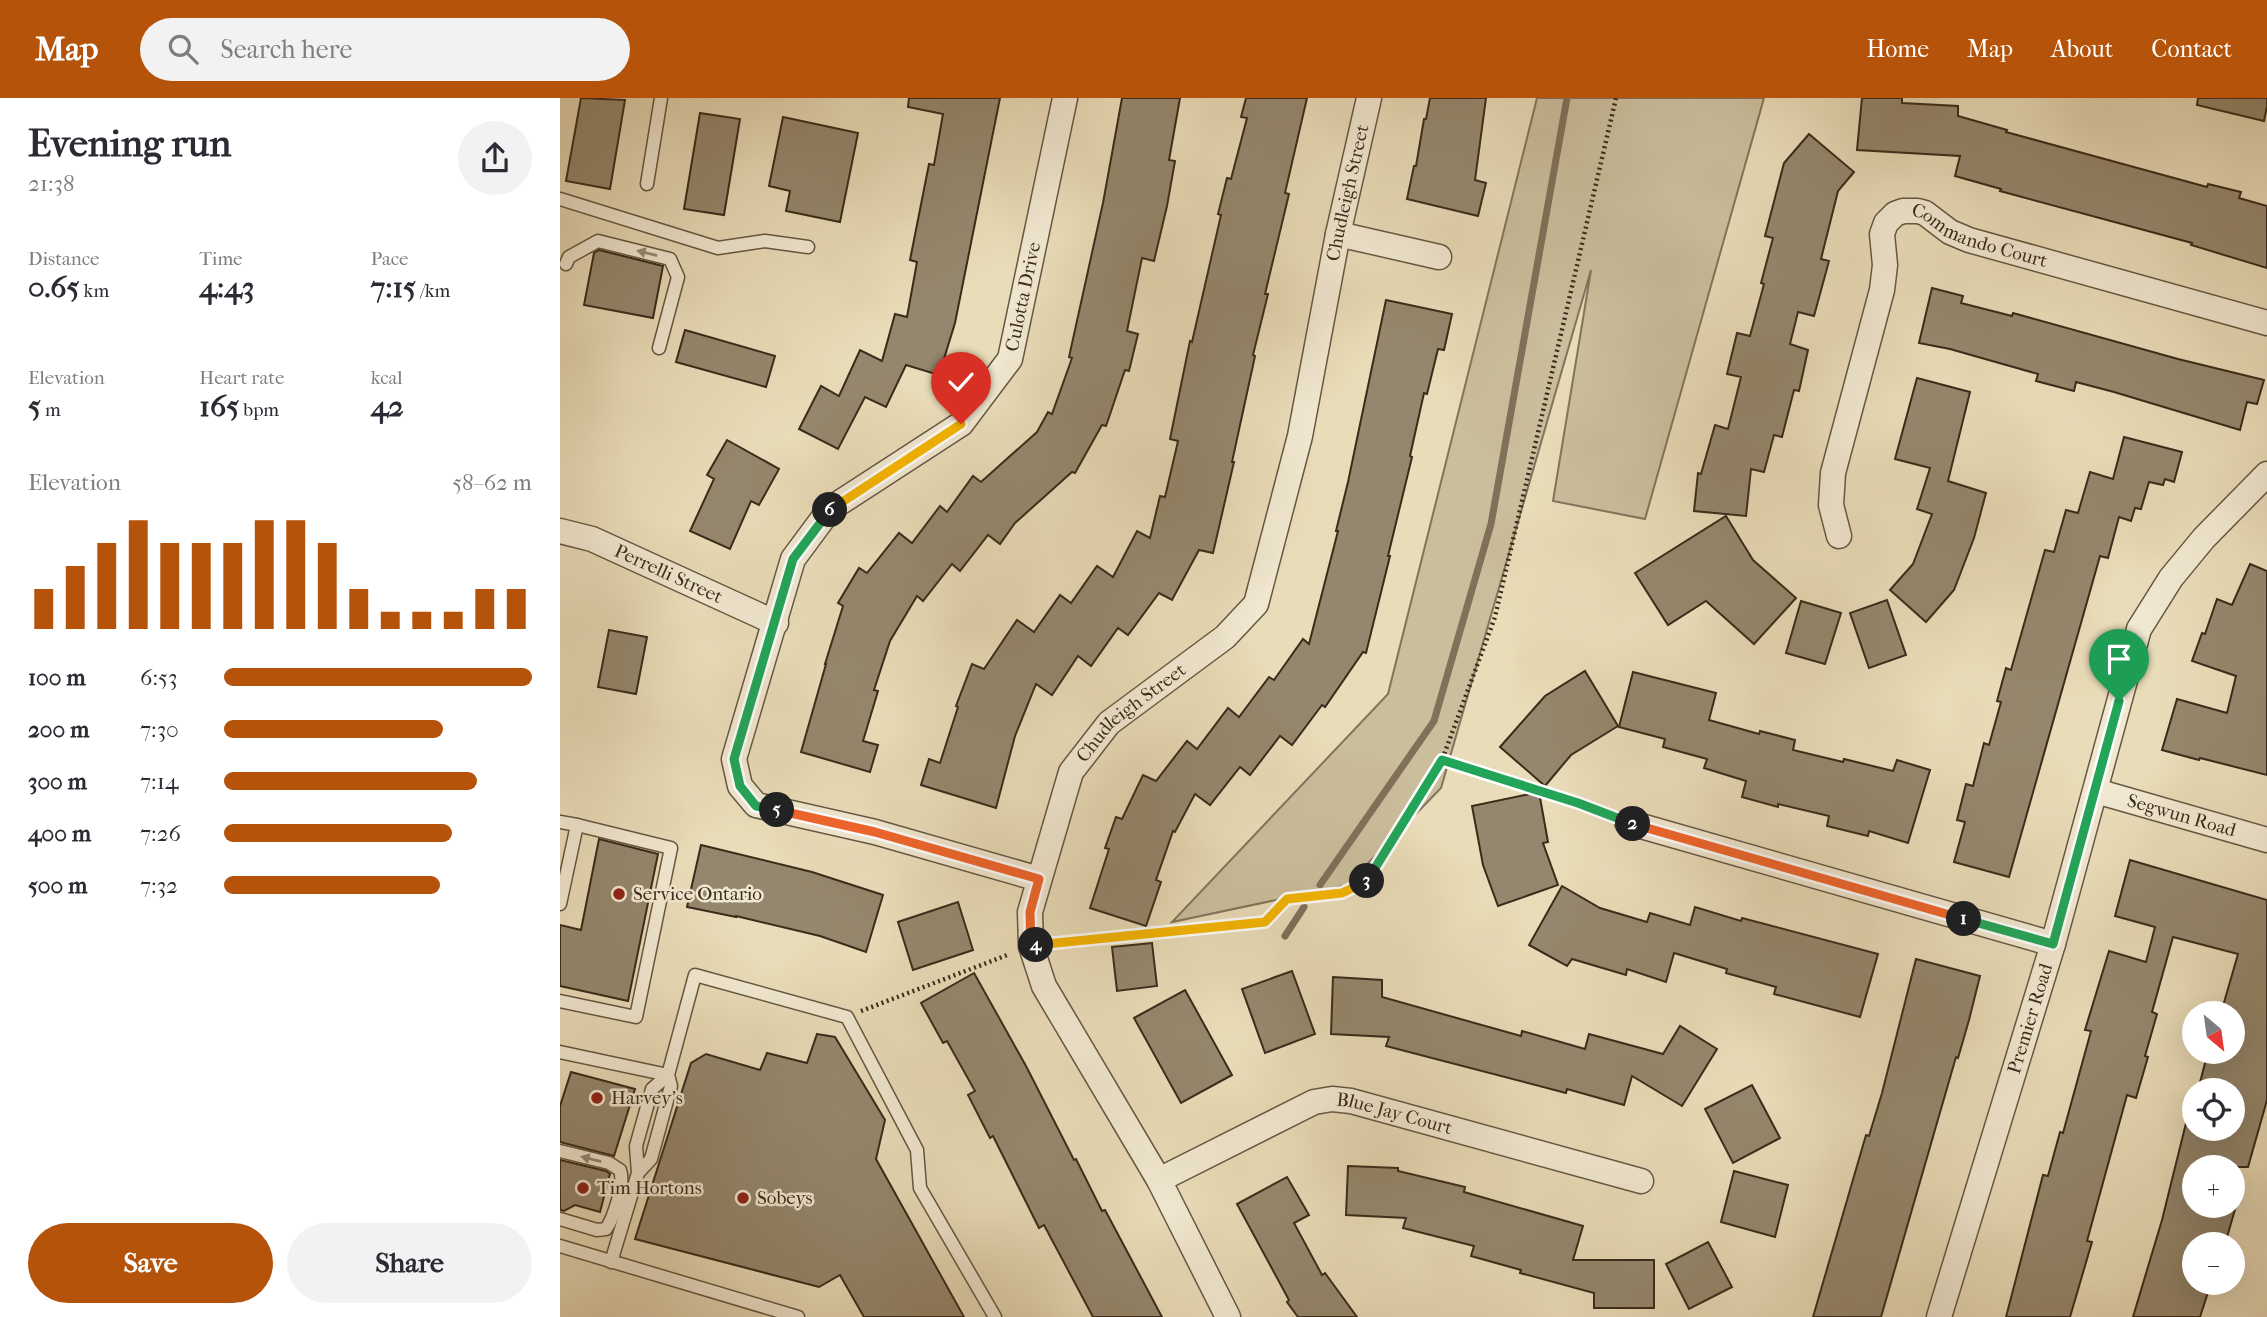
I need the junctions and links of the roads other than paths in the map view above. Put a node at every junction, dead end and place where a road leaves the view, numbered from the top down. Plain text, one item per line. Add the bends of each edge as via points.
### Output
1 (662, 98) edge
2 (1065, 98) edge
3 (1369, 98) edge
4 (647, 184) dead end
5 (560, 199) edge
6 (1338, 234) junction
7 (808, 247) dead end
8 (1439, 257) dead end
9 (566, 264) dead end
10 (2267, 323) edge
11 (659, 348) dead end
12 (2267, 474) edge
13 (560, 531) edge
14 (1839, 536) dead end
15 (776, 623) junction
16 (2095, 792) junction
17 (560, 822) edge
18 (1627, 822) road end
19 (577, 825) junction
20 (2267, 840) edge
21 (1039, 879) junction
22 (560, 904) edge
23 (2053, 944) junction
24 (560, 1001) edge
25 (560, 1052) edge
26 (668, 1075) junction
27 (560, 1151) edge
28 (638, 1173) junction
29 (1159, 1180) junction
30 (1641, 1181) dead end
31 (560, 1219) edge
32 (560, 1247) edge
33 (611, 1262) junction
34 (798, 1317) edge
35 (995, 1317) edge
36 (1228, 1317) edge
37 (1939, 1317) edge

1 - 4 lane
2 - 15 street, Culotta Drive via 1010,359 961,424 830,509 793,559
3 - 6 street, Chudleigh Street
5 - 7 lane via 718,248 765,241
6 - 8 street
6 - 21 street, Chudleigh Street via 1300,436 1256,604 1225,637 1109,723 1093,743 1071,772
11 -> 9 lane via 678,277 670,259 598,241 569,257
10 - 14 street, Commando Court via 1969,240 1925,213 1895,214 1882,234 1882,290 1833,473 1831,505
12 - 16 street, Premier Road via 2171,578 2139,628
13 - 15 street, Perrelli Street via 592,539
15 - 21 street, Culotta Drive via 734,759 740,786 756,806 875,832
16 - 20 street, Segwun Road
16 - 23 street, Premier Road
17 - 19 lane
18 - 23 street
19 - 22 lane
19 - 24 lane via 671,848 636,1017
21 - 29 street, Chudleigh Street via 1030,912 1031,946 1044,986
23 - 37 street, Premier Road
25 - 26 lane
26 - 28 lane via 671,1086 651,1159
26 - 28 lane via 652,1089 636,1146
26 - 35 lane via 695,975 847,1017 918,1150 919,1188
31 -> 27 lane via 606,1229 623,1178 621,1170 609,1163
28 - 33 lane
29 - 30 street, Blue Jay Court via 1314,1101 1332,1099
29 - 36 street, Chudleigh Street
32 - 33 lane
33 - 34 lane

